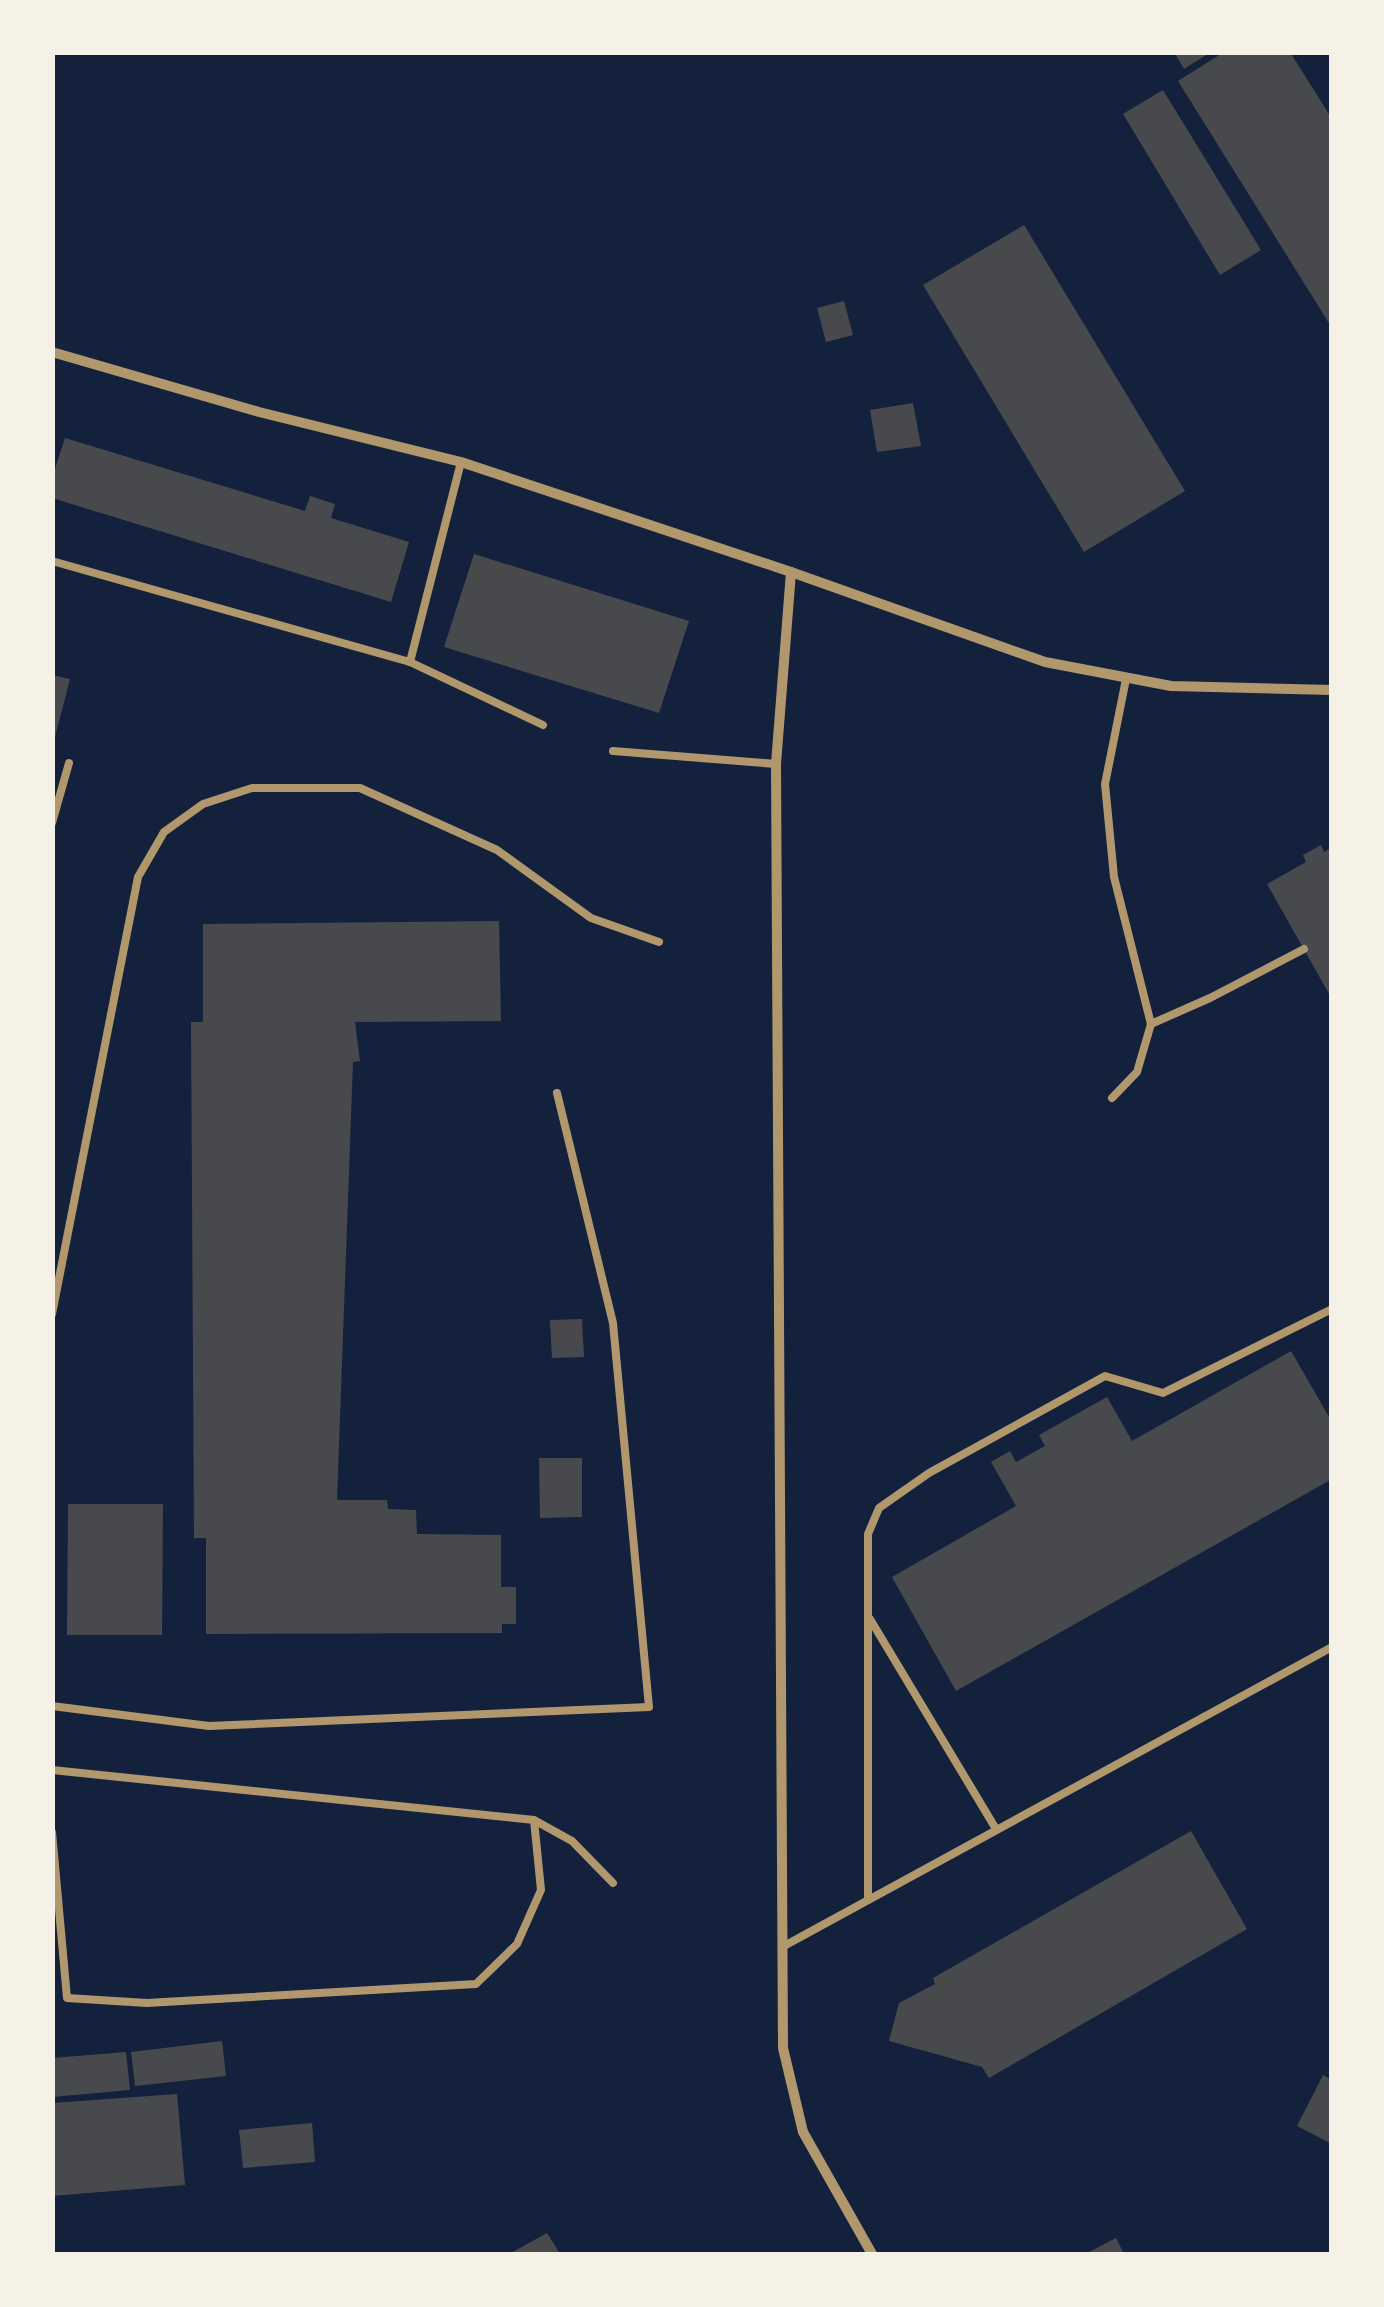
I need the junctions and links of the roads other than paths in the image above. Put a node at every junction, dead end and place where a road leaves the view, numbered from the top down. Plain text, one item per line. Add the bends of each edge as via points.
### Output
1 (52, 352) edge
2 (461, 462) junction
3 (52, 560) edge
4 (791, 572) junction
5 (410, 662) junction
6 (1126, 679) junction
7 (1332, 690) edge
8 (542, 725) dead end
9 (613, 750) dead end
10 (69, 763) dead end
11 (776, 764) junction
12 (52, 822) edge
13 (659, 942) dead end
14 (1304, 949) dead end
15 (1151, 1024) junction
16 (558, 1093) dead end
17 (1112, 1098) dead end
18 (1332, 1309) edge
19 (52, 1314) edge
20 (868, 1616) junction
21 (1332, 1647) edge
22 (52, 1706) edge
23 (52, 1770) edge
24 (534, 1820) junction
25 (996, 1829) junction
26 (52, 1832) edge
27 (613, 1883) dead end
28 (868, 1900) junction
29 (784, 1946) junction
30 (872, 2254) edge

1 - 2 street
2 - 4 street
2 - 5 lane
3 - 5 lane
4 - 6 street via 1046,662
4 - 11 street
5 - 8 lane
6 - 7 street
6 - 15 lane via 1105,784 1114,876
9 - 11 lane
10 - 12 lane
11 - 29 street
13 - 19 lane via 591,918 497,850 360,788 252,788 202,804 164,832 138,877
14 - 15 lane
15 - 17 lane via 1137,1072
16 - 22 lane via 613,1323 649,1707 209,1726
18 - 20 lane via 1163,1393 1105,1376 929,1473 879,1508 868,1534
20 - 25 lane
20 - 28 lane
21 - 25 lane
23 - 24 lane
24 - 26 lane via 540,1890 517,1944 476,1984 147,2003 66,1998
24 - 27 lane via 572,1841
25 - 28 lane
28 - 29 lane
29 - 30 street via 783,2048 803,2132

